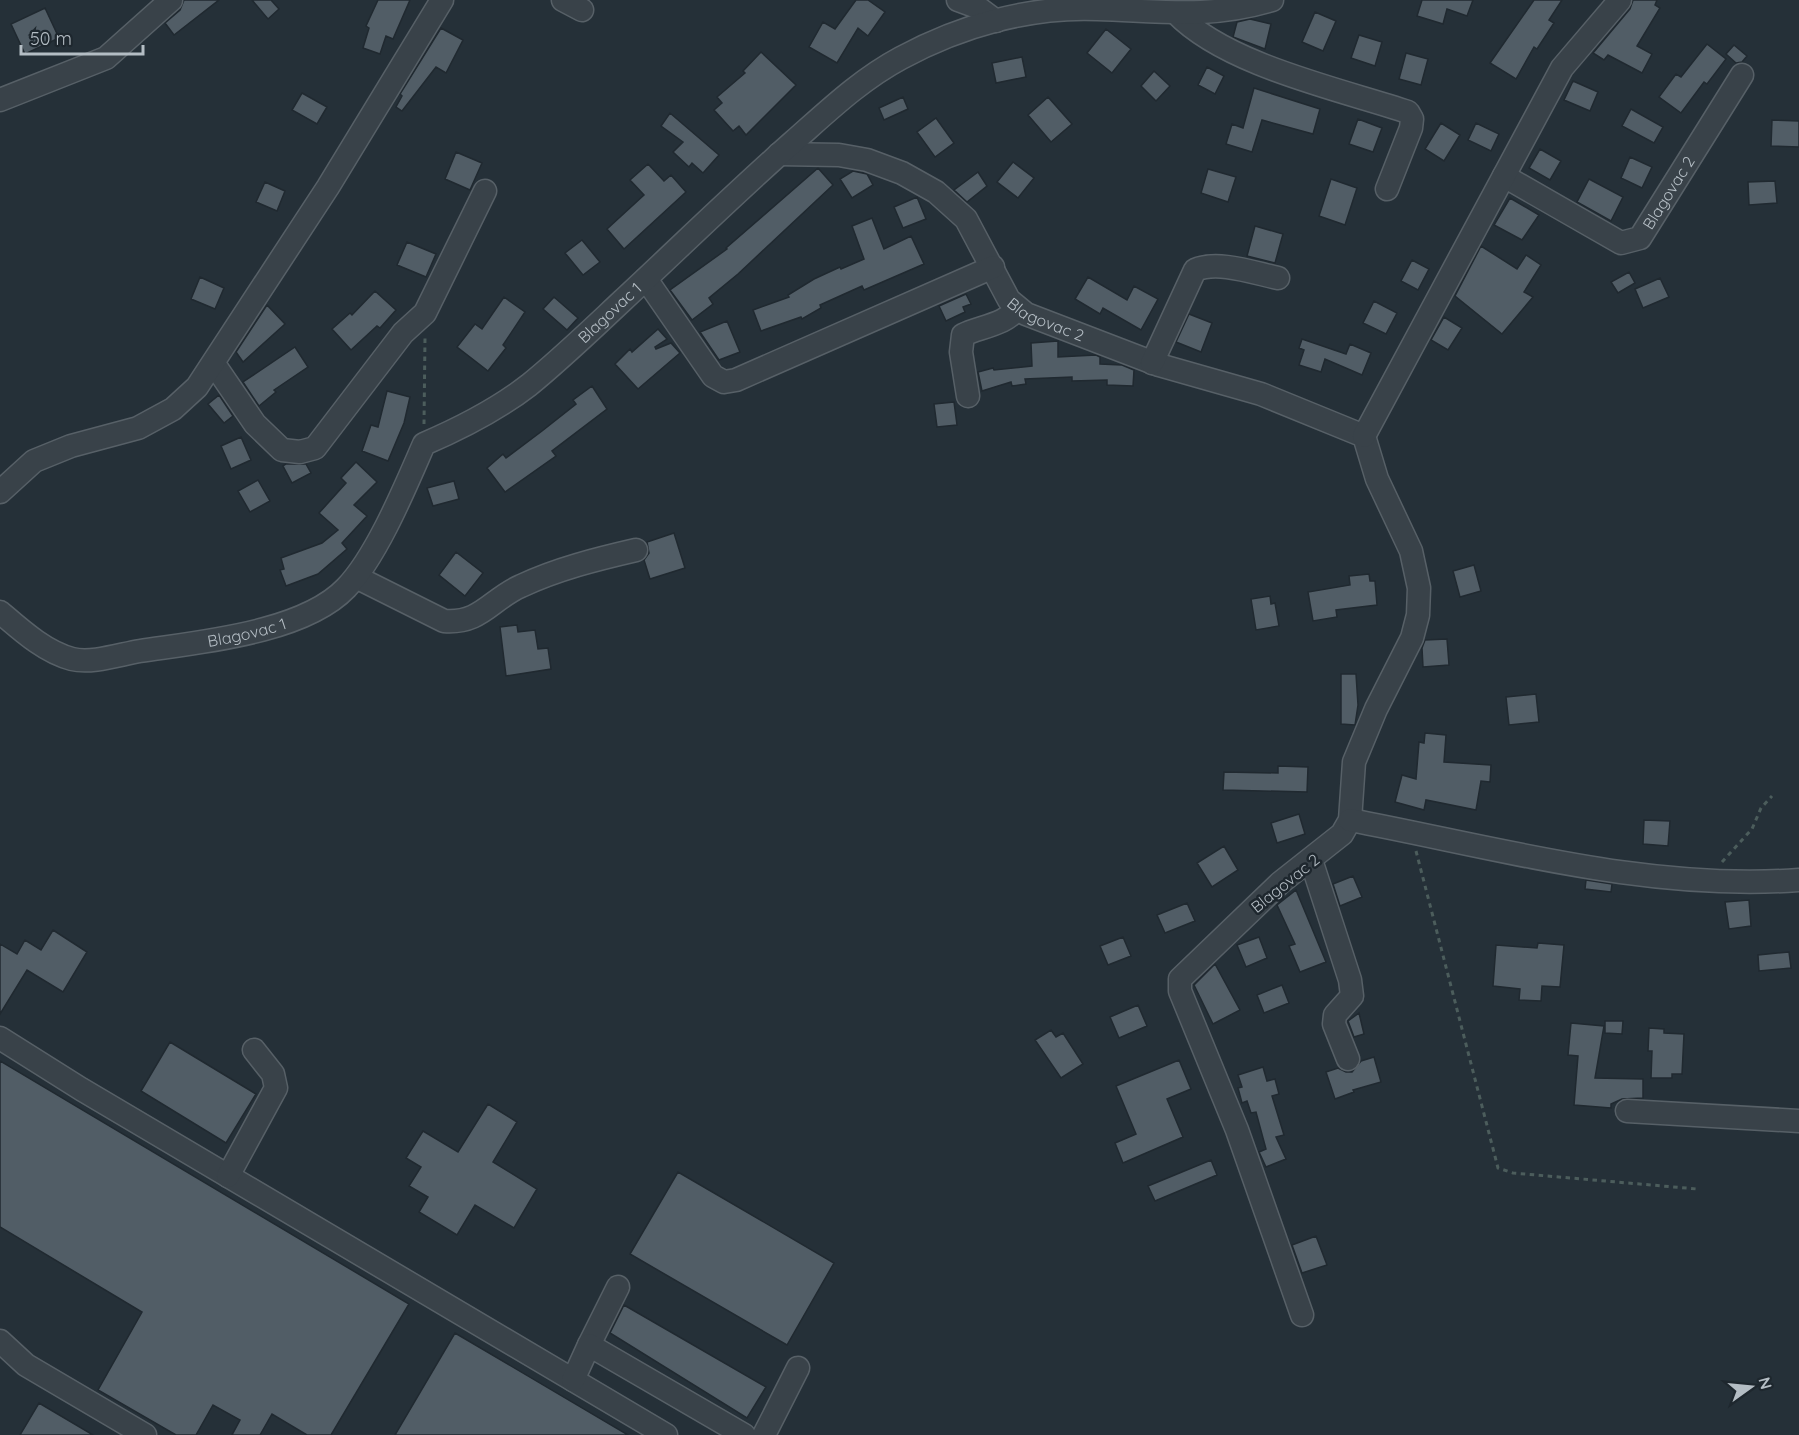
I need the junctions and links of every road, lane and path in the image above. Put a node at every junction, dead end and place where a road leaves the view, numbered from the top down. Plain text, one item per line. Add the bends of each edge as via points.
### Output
1 (171, 0) edge
2 (442, 0) edge
3 (958, 0) edge
4 (1272, 0) edge
5 (1620, 0) edge
6 (1176, 13) junction
7 (996, 21) junction
8 (1742, 75) dead end
9 (0, 100) edge
10 (779, 154) junction
11 (1504, 176) junction
12 (1387, 189) dead end
13 (485, 191) dead end
14 (993, 267) junction
15 (1278, 278) dead end
16 (646, 279) junction
17 (1017, 308) junction
18 (425, 313) junction
19 (1152, 363) junction
20 (214, 364) junction
21 (968, 396) dead end
22 (1364, 436) junction
23 (424, 444) junction
24 (0, 492) edge
25 (636, 550) dead end
26 (356, 577) junction
27 (0, 612) edge
28 (1772, 796) dead end
29 (1350, 820) junction
30 (1411, 832) junction
31 (1311, 860) junction
32 (1703, 880) junction
33 (1799, 880) edge
34 (0, 1038) edge
35 (254, 1050) dead end
36 (1348, 1059) dead end
37 (1627, 1111) dead end
38 (1799, 1121) edge
39 (228, 1176) junction
40 (1697, 1190) dead end
41 (618, 1287) dead end
42 (1302, 1315) dead end
43 (0, 1341) edge
44 (589, 1345) junction
45 (798, 1368) dead end
46 (573, 1380) junction
47 (145, 1435) edge
48 (666, 1435) edge
49 (744, 1435) edge
50 (764, 1435) edge

1 - 9 street via 106,58
2 - 20 street
3 - 7 street via 977,7
4 - 6 street, Blagovac 1 via 1240,9
5 - 11 street via 1562,68
6 - 7 street, Blagovac 1 via 1036,11
6 - 12 street via 1191,28 1257,62 1408,112 1411,128
7 - 10 street, Blagovac 1 via 902,57 865,79
8 - 11 street, Blagovac 2 via 1640,238 1621,243
10 - 14 street, Blagovac 2 via 839,155 902,173 936,192 966,219
10 - 16 street, Blagovac 1
11 - 22 street
13 - 18 street
14 - 16 street via 724,382 713,376
14 - 17 street, Blagovac 2
15 - 19 street via 1223,267 1204,266 1195,270
16 - 23 street, Blagovac 1 via 527,387
17 - 19 street, Blagovac 2 via 1069,333
17 - 21 street via 1014,315 963,335 961,352
18 - 20 street via 403,333 315,448 300,452 282,450 270,440
18 - 23 path
19 - 22 street, Blagovac 2 via 1261,394
20 - 24 street via 173,410 138,428 34,460
22 - 29 street via 1377,479 1411,551 1419,588 1412,638 1354,762
23 - 26 street, Blagovac 1 via 408,482
25 - 26 street via 518,587 478,616 457,622 444,621
26 - 27 street, Blagovac 1 via 328,602 261,630 75,660 54,652
28 - 32 path via 1761,808 1752,829
29 - 30 street
29 - 31 street, Blagovac 2 via 1342,834
30 - 32 street via 1619,872
30 - 40 path via 1498,1168 1513,1173
31 - 36 street via 1350,980 1352,996 1335,1015 1334,1024
31 - 42 street, Blagovac 2 via 1280,883 1180,979 1180,991 1237,1130
32 - 33 street
34 - 39 street
35 - 39 street via 273,1074 276,1088
37 - 38 street
39 - 46 street
41 - 44 street
43 - 47 street via 26,1365
44 - 46 street
44 - 49 street
45 - 50 street
46 - 48 street

